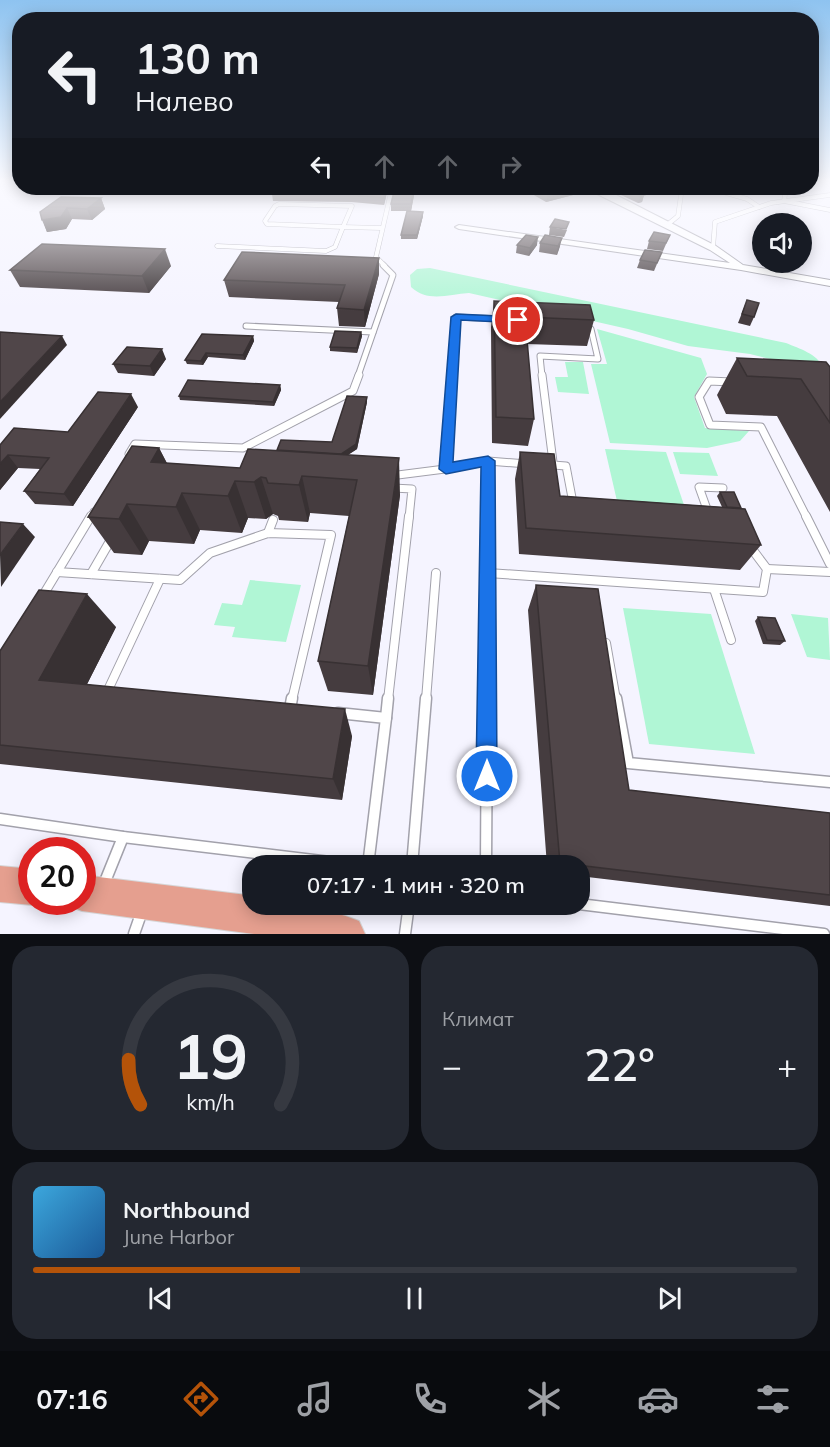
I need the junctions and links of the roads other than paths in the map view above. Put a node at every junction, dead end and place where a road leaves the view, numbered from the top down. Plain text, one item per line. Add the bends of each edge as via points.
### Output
1 (267, 224) edge
2 (345, 224) edge
3 (382, 224) edge
4 (664, 224) edge
5 (715, 224) edge
6 (667, 225) joint
7 (344, 227) junction
8 (459, 227) dead end
9 (381, 228) junction
10 (217, 246) dead end
11 (713, 248) junction
12 (741, 267) junction
13 (830, 283) edge
14 (512, 320) edge
15 (580, 323) edge
16 (246, 326) dead end
17 (373, 332) junction
18 (745, 383) edge
19 (488, 461) junction
20 (124, 462) edge
21 (531, 464) edge
22 (542, 465) edge
23 (553, 465) junction
24 (446, 469) junction
25 (387, 477) edge
26 (389, 488) edge
27 (723, 488) dead end
28 (100, 501) edge
29 (583, 511) edge
30 (709, 517) edge
31 (273, 520) dead end
32 (120, 524) edge
33 (268, 533) junction
34 (739, 533) edge
35 (830, 564) edge
36 (767, 569) junction
37 (57, 572) junction
38 (830, 572) edge
39 (436, 573) dead end
40 (488, 573) junction
41 (91, 574) junction
42 (160, 579) junction
43 (595, 582) junction
44 (714, 589) junction
45 (597, 593) edge
46 (35, 608) edge
47 (603, 627) edge
48 (731, 640) dead end
49 (119, 693) edge
50 (279, 708) edge
51 (290, 709) junction
52 (302, 710) edge
53 (326, 712) edge
54 (386, 718) junction
55 (830, 783) edge
56 (0, 819) edge
57 (123, 837) junction
58 (272, 855) edge
59 (369, 855) edge
60 (413, 855) edge
61 (486, 855) edge
62 (0, 884) edge
63 (18, 886) edge
64 (96, 887) edge
65 (96, 894) edge
66 (145, 900) junction
67 (590, 905) edge
68 (408, 915) edge
69 (134, 934) edge
70 (346, 934) edge
71 (405, 934) edge
72 (824, 934) edge

1 - 7 lane
2 - 7 lane
3 - 9 lane
4 - 6 street
5 - 11 lane
6 - 11 street
7 - 9 lane
7 - 10 lane via 335,247 326,251
8 - 12 street
9 - 17 lane via 376,257 393,275
11 - 12 street
12 - 13 street
14 - 24 lane via 456,317
15 - 23 lane via 591,329 598,359 540,356
16 - 17 lane
17 - 20 lane via 353,391 243,448 135,444
18 - 35 lane via 709,381 699,397 710,425 761,427
19 - 21 lane
19 - 24 lane
19 - 40 lane
22 - 23 lane
23 - 29 lane via 566,466 574,510
24 - 25 lane
26 - 54 lane via 412,489
27 - 30 lane via 699,487
28 - 37 lane
31 - 33 lane
32 - 41 lane
33 - 42 lane via 210,553 180,580
33 - 51 lane via 331,535
34 - 36 lane
36 - 38 lane
36 - 44 lane via 763,592
37 - 41 lane
37 - 46 lane
39 - 60 lane
40 - 43 lane
40 - 61 lane
41 - 42 lane
42 - 49 lane via 107,692
43 - 44 lane
43 - 45 lane
44 - 48 lane
47 - 55 lane via 627,763
50 - 51 lane
51 - 52 lane
53 - 54 lane
54 - 59 lane
56 - 57 lane
57 - 58 lane
57 - 64 lane
62 - 63 main road
65 - 66 main road
66 - 69 lane
66 - 70 main road via 247,914
67 - 72 lane
68 - 71 lane

